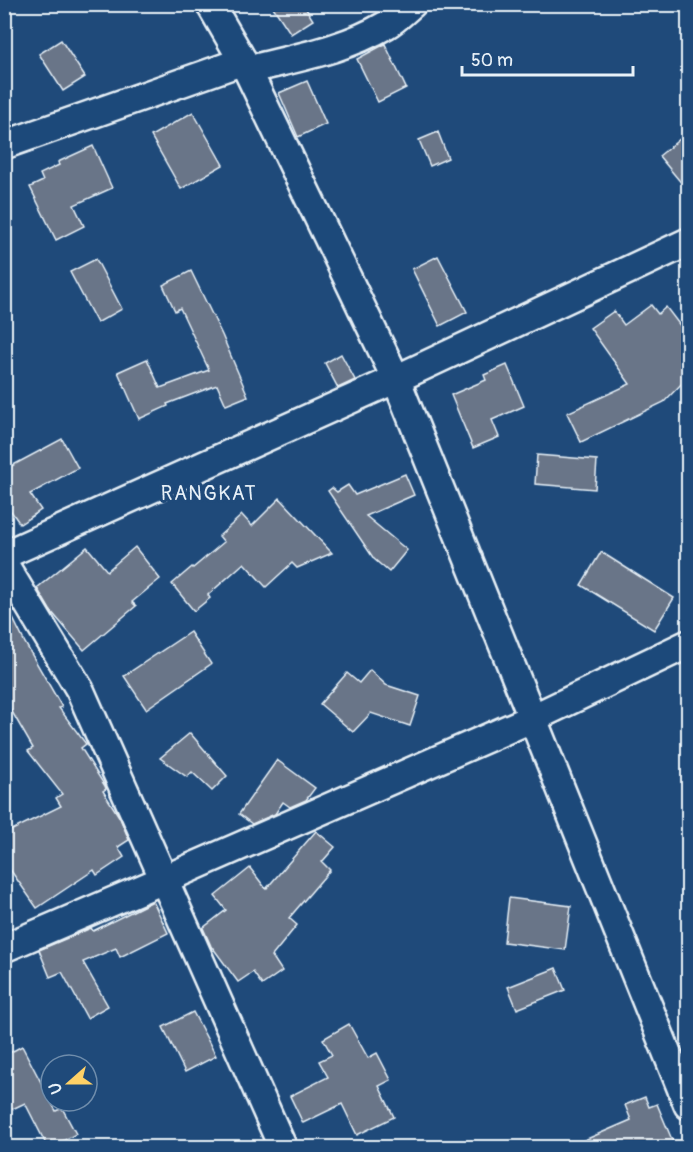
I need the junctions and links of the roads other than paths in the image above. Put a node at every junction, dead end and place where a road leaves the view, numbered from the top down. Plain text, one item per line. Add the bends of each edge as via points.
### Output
1 (210, 4) edge
2 (412, 4) edge
3 (246, 65) junction
4 (4, 145) edge
5 (688, 242) edge
6 (396, 379) junction
7 (4, 555) edge
8 (4, 564) edge
9 (688, 644) edge
10 (533, 718) junction
11 (165, 879) junction
12 (4, 948) edge
13 (688, 1105) edge
14 (283, 1148) edge

1 - 3 street
2 - 3 street via 387,24 350,43
3 - 4 street
3 - 6 street
5 - 6 street
6 - 7 street
6 - 10 street
8 - 11 street via 80,690
9 - 10 street
10 - 11 street
10 - 13 street
11 - 12 street
11 - 14 street

